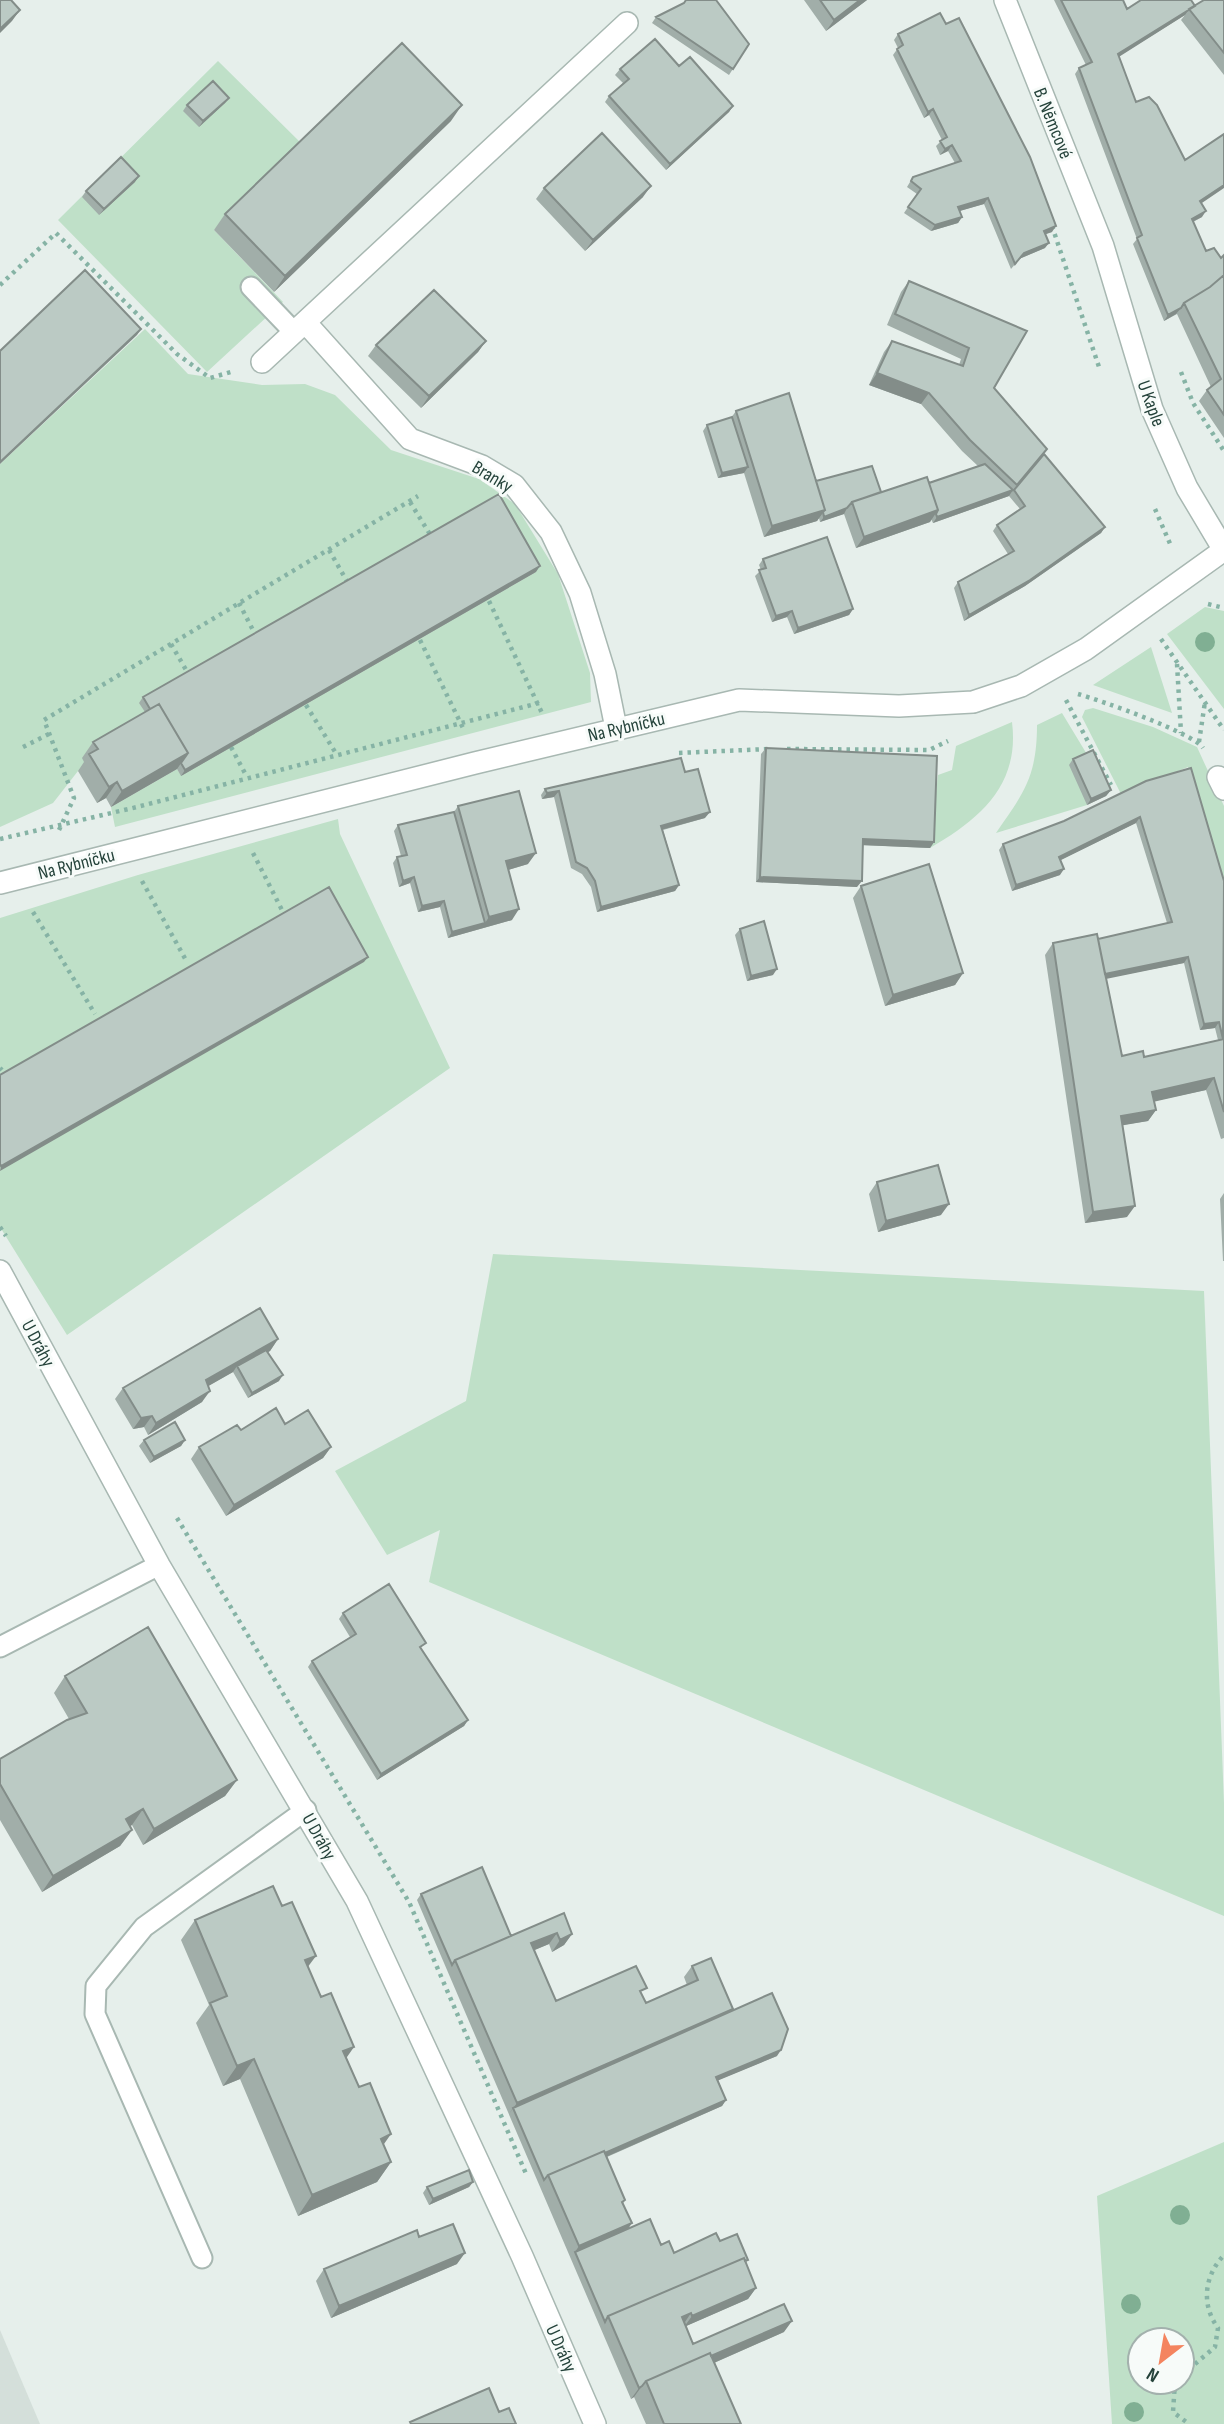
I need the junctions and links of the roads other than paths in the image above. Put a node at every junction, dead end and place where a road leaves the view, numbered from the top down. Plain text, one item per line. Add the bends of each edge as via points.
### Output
1 (1005, 0) edge
2 (627, 23) dead end
3 (1103, 246) joint
4 (251, 287) dead end
5 (300, 327) junction
6 (262, 362) road end
7 (1224, 550) edge
8 (616, 728) junction
9 (0, 883) edge
10 (0, 1271) edge
11 (159, 1564) junction
12 (0, 1647) edge
13 (306, 1810) junction
14 (202, 2258) dead end
15 (595, 2424) edge

1 - 3 street, B. Němcové
2 - 5 street
3 - 7 street, U Kaple via 1152,409 1187,488
4 - 5 lane
5 - 6 street
5 - 8 street, Branky via 410,439 482,466 514,485 551,531 580,593
7 - 8 street, Na Rybníčku via 1086,649 1021,686 973,702 899,706 739,700
8 - 9 street, Na Rybníčku
10 - 11 street, U Dráhy
11 - 12 lane
11 - 13 street, U Dráhy
13 - 14 lane via 144,1927 96,1986 95,2014
13 - 15 street, U Dráhy via 356,1901

